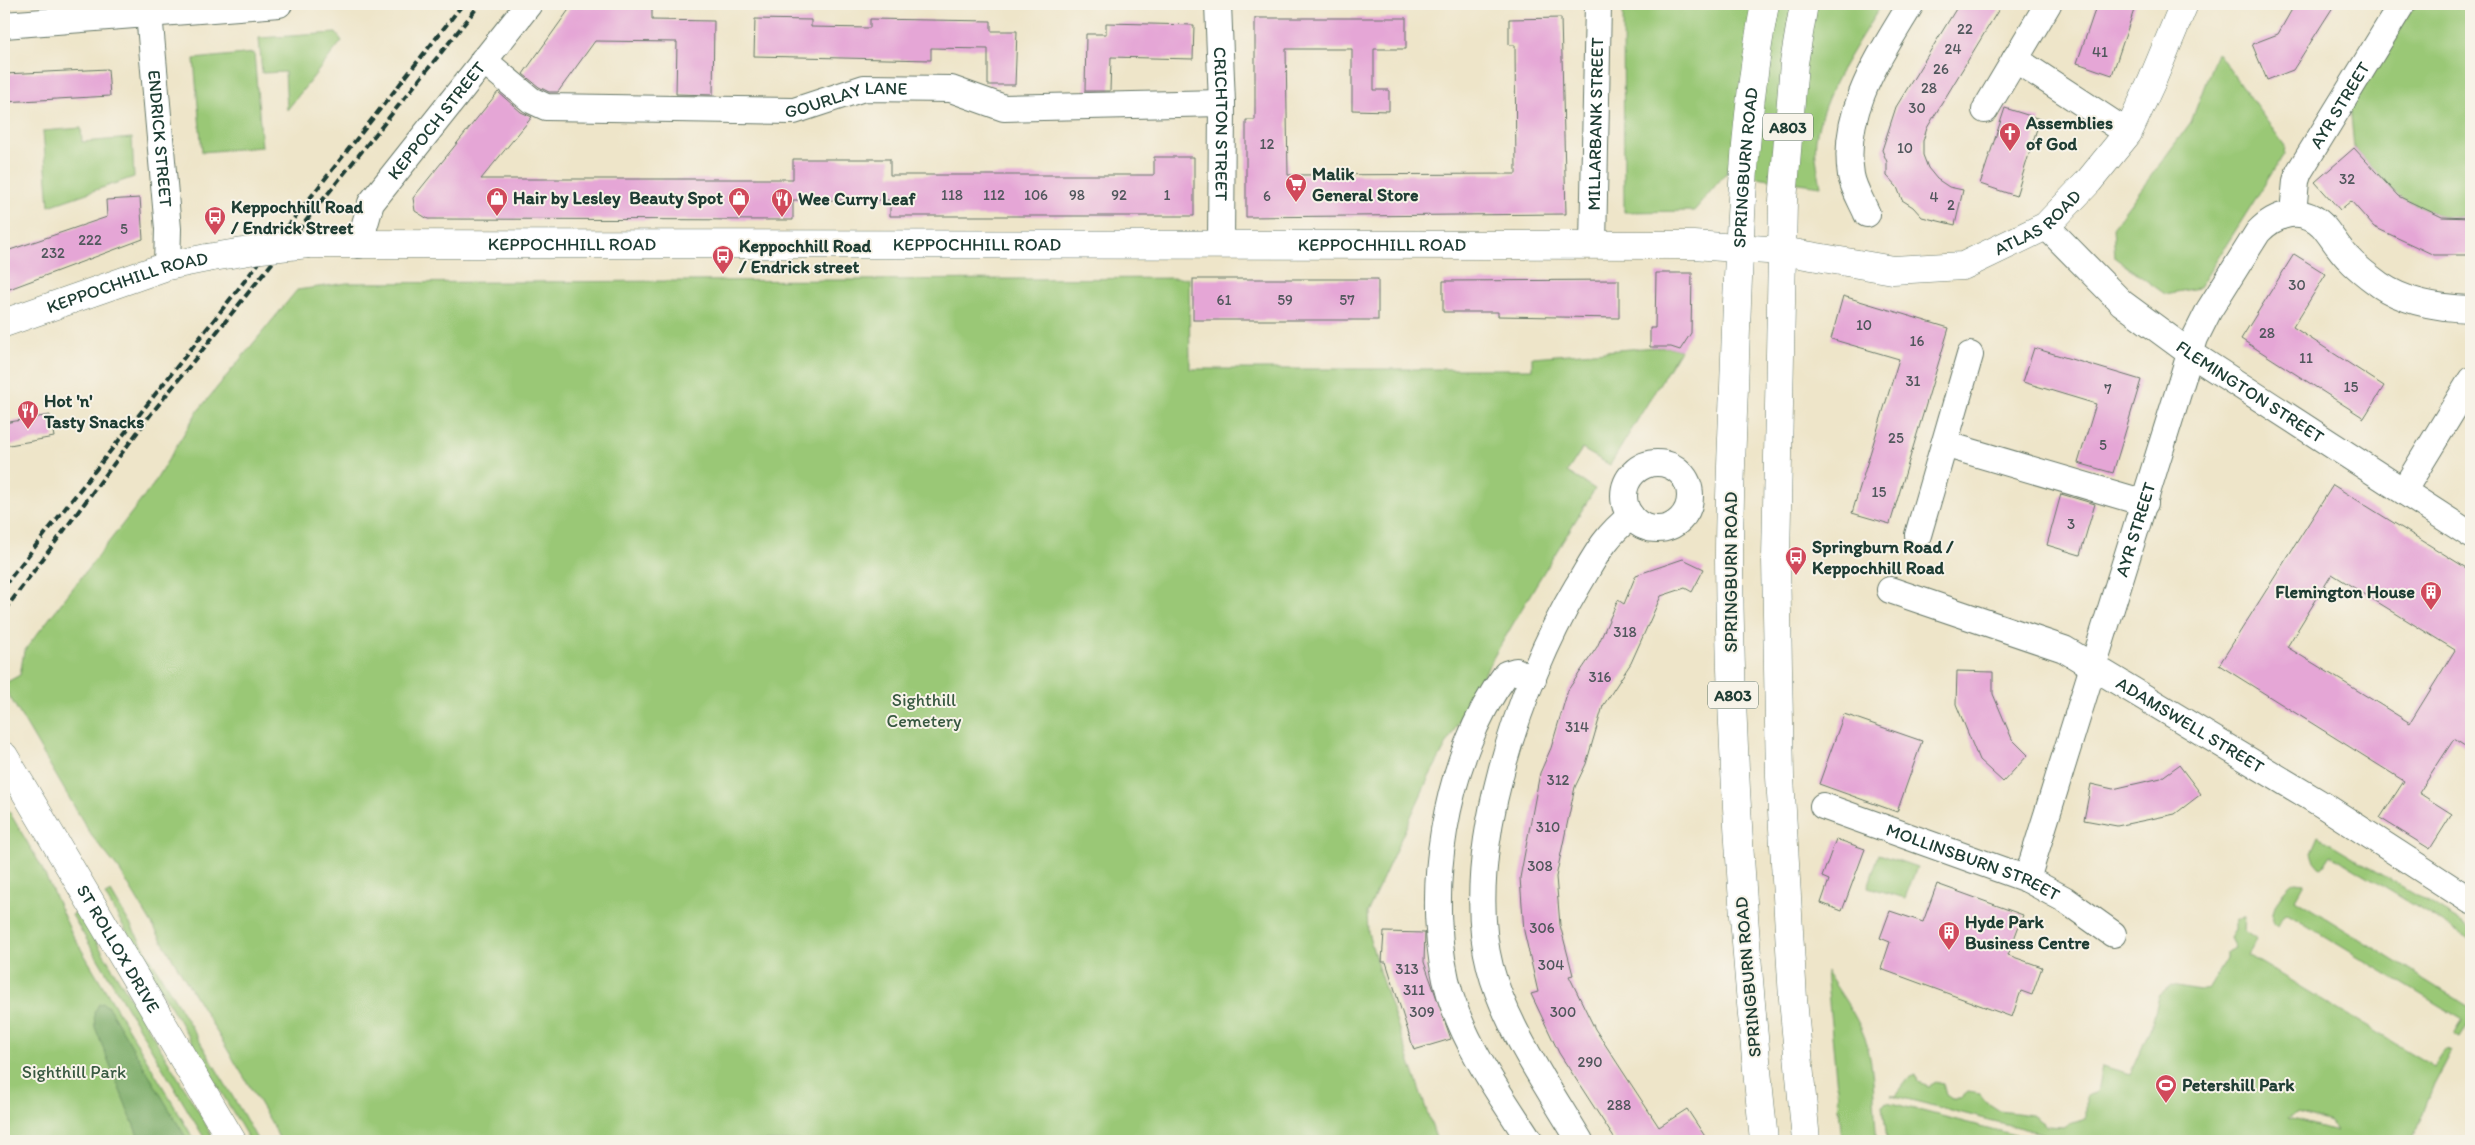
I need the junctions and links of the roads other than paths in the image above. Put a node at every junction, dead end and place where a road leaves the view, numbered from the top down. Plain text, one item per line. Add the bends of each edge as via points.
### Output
1 (278, 4) edge
2 (529, 4) edge
3 (1218, 4) edge
4 (1598, 4) edge
5 (1766, 4) edge
6 (1804, 4) edge
7 (1911, 4) edge
8 (2048, 4) edge
9 (2184, 4) edge
10 (2402, 4) edge
11 (139, 10) edge
12 (4, 25) edge
13 (483, 60) junction
14 (2015, 60) junction
15 (1222, 103) junction
16 (1984, 110) dead end
17 (2128, 133) junction
18 (2293, 213) junction
19 (1867, 214) dead end
20 (2046, 226) junction
21 (1593, 244) junction
22 (359, 245) junction
23 (1221, 245) junction
24 (1741, 247) junction
25 (1782, 251) junction
26 (168, 266) junction
27 (2471, 309) edge
28 (4, 323) edge
29 (2190, 353) junction
30 (1970, 355) dead end
31 (2471, 380) edge
32 (1944, 444) junction
33 (2404, 490) junction
34 (2145, 503) junction
35 (1631, 516) dead end
36 (1918, 535) dead end
37 (2471, 535) edge
38 (1890, 590) dead end
39 (2094, 665) junction
40 (1533, 679) junction
41 (4, 756) edge
42 (1823, 806) dead end
43 (2027, 879) junction
44 (2471, 901) edge
45 (2113, 934) dead end
46 (232, 1141) edge
47 (1530, 1141) edge
48 (1580, 1141) edge
49 (1764, 1141) edge
50 (1806, 1141) edge

1 - 11 street
2 - 13 street, KEPPOCH STREET
3 - 15 street, CRICHTON STREET
4 - 21 street, MILLARBANK STREET
5 - 24 street, SPRINGBURN ROAD / A803 via 1750,120
6 - 25 street, SPRINGBURN ROAD / A803 via 1790,103
7 - 19 street via 1860,95 1850,128 1851,176
8 - 14 street
9 - 17 street, ATLAS ROAD
10 - 18 street, AYR STREET via 2299,172
11 - 12 street
11 - 26 street, ENDRICK STREET via 168,229
13 - 15 street, GOURLAY LANE via 531,100 546,107 794,110 864,88 950,89 1004,108
13 - 22 street, KEPPOCH STREET via 371,203
14 - 16 street
14 - 17 street
15 - 23 street, CRICHTON STREET
17 - 20 street, ATLAS ROAD
18 - 27 street via 2314,218 2347,257 2381,286 2424,304
18 - 29 street, AYR STREET via 2274,219 2258,232 2199,327
20 - 25 street, ATLAS ROAD via 1963,266 1893,270
20 - 29 street, FLEMINGTON STREET via 2122,303
21 - 23 street, KEPPOCHHILL ROAD
21 - 24 street, KEPPOCHHILL ROAD
22 - 23 street, KEPPOCHHILL ROAD
22 - 26 street, KEPPOCHHILL ROAD, bridge via 308,244 260,249
24 - 25 street, KEPPOCHHILL ROAD
24 - 49 street, SPRINGBURN ROAD / A803 via 1730,498 1732,684 1743,929
25 - 50 street, SPRINGBURN ROAD / A803 via 1776,473 1776,686 1786,889
26 - 28 street, KEPPOCHHILL ROAD
29 - 33 street, FLEMINGTON STREET
29 - 34 street, AYR STREET
30 - 32 street
31 - 33 street
32 - 34 street
32 - 36 street
33 - 37 street, FLEMINGTON STREET
34 - 39 street, AYR STREET
35 - 40 street via 1606,538 1560,615
38 - 39 street, ADAMSWELL STREET via 2064,649
39 - 43 street, AYR STREET
39 - 44 street, ADAMSWELL STREET via 2323,805
40 - 47 street via 1516,671 1506,674 1474,729 1446,824 1438,917 1441,957 1452,1000 1490,1079
40 - 48 street via 1503,765 1488,832 1483,889 1485,942 1490,969 1519,1037
41 - 46 street, ST ROLLOX DRIVE
42 - 43 street, MOLLINSBURN STREET
43 - 45 street, MOLLINSBURN STREET via 2064,899

